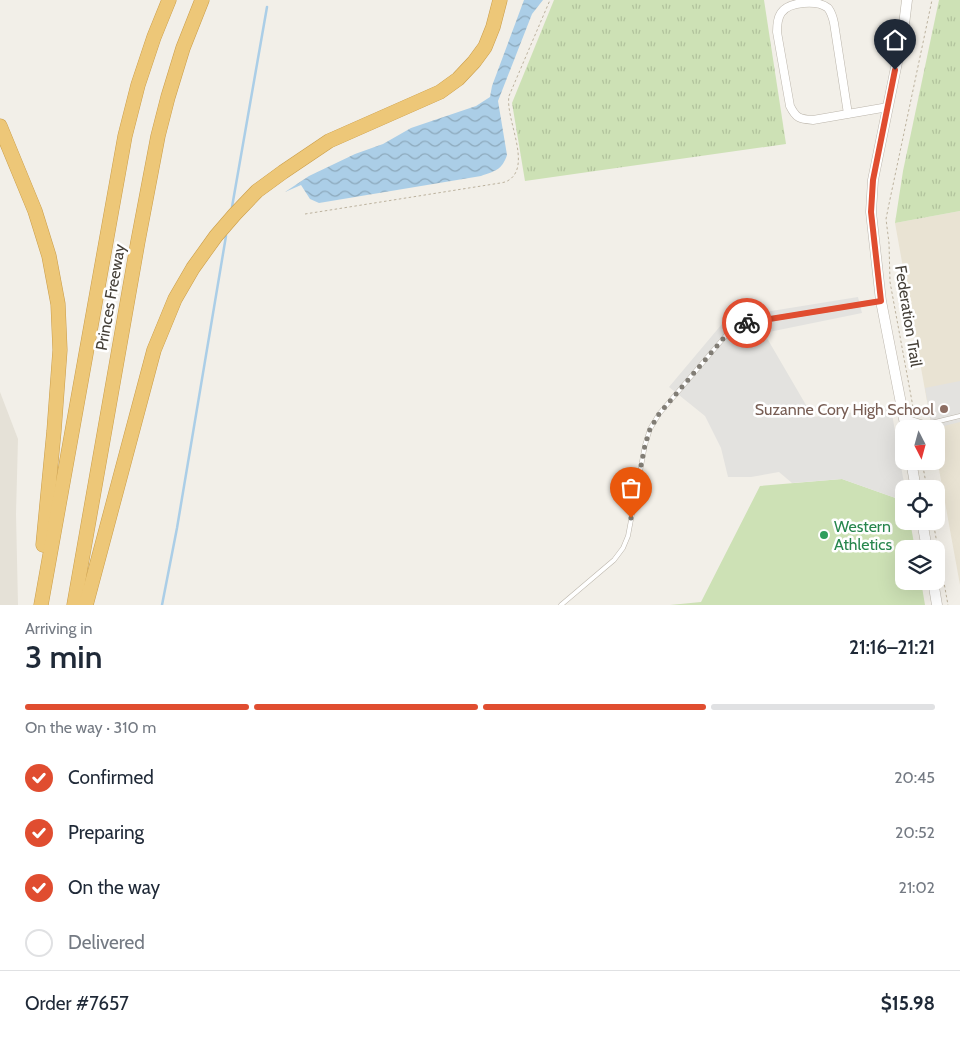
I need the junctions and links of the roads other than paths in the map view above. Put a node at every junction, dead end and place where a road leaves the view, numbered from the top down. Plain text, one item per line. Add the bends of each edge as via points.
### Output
1 (169, 0) edge
2 (202, 0) edge
3 (500, 0) edge
4 (907, 0) edge
5 (914, 0) edge
6 (902, 33) junction
7 (888, 107) junction
8 (848, 114) junction
9 (0, 126) edge
10 (881, 301) junction
11 (899, 390) junction
12 (960, 416) edge
13 (904, 420) edge
14 (913, 420) edge
15 (944, 420) edge
16 (934, 590) edge
17 (39, 605) edge
18 (74, 605) edge
19 (86, 605) edge
20 (561, 605) edge
21 (937, 605) edge

1 - 17 highway, Princes Freeway via 154,36 125,136
2 - 18 highway, Princes Freeway via 183,48 158,136
3 - 19 highway via 485,47 458,79 440,92 329,141 283,172 257,191 235,214 193,268 175,299 154,350
4 - 6 street
5 - 6 street
6 - 7 street
7 - 8 street
7 - 10 street via 873,180 871,212
8 - 8 street via 813,120 794,115 777,32 781,12 790,5 821,2 829,9
9 - 17 highway via 35,211 49,256 58,304 60,350
10 - 11 street
10 - 20 lane via 751,322 728,333 650,429 623,548 614,560
11 - 13 street
11 - 14 lane
12 - 15 lane
16 - 21 street

